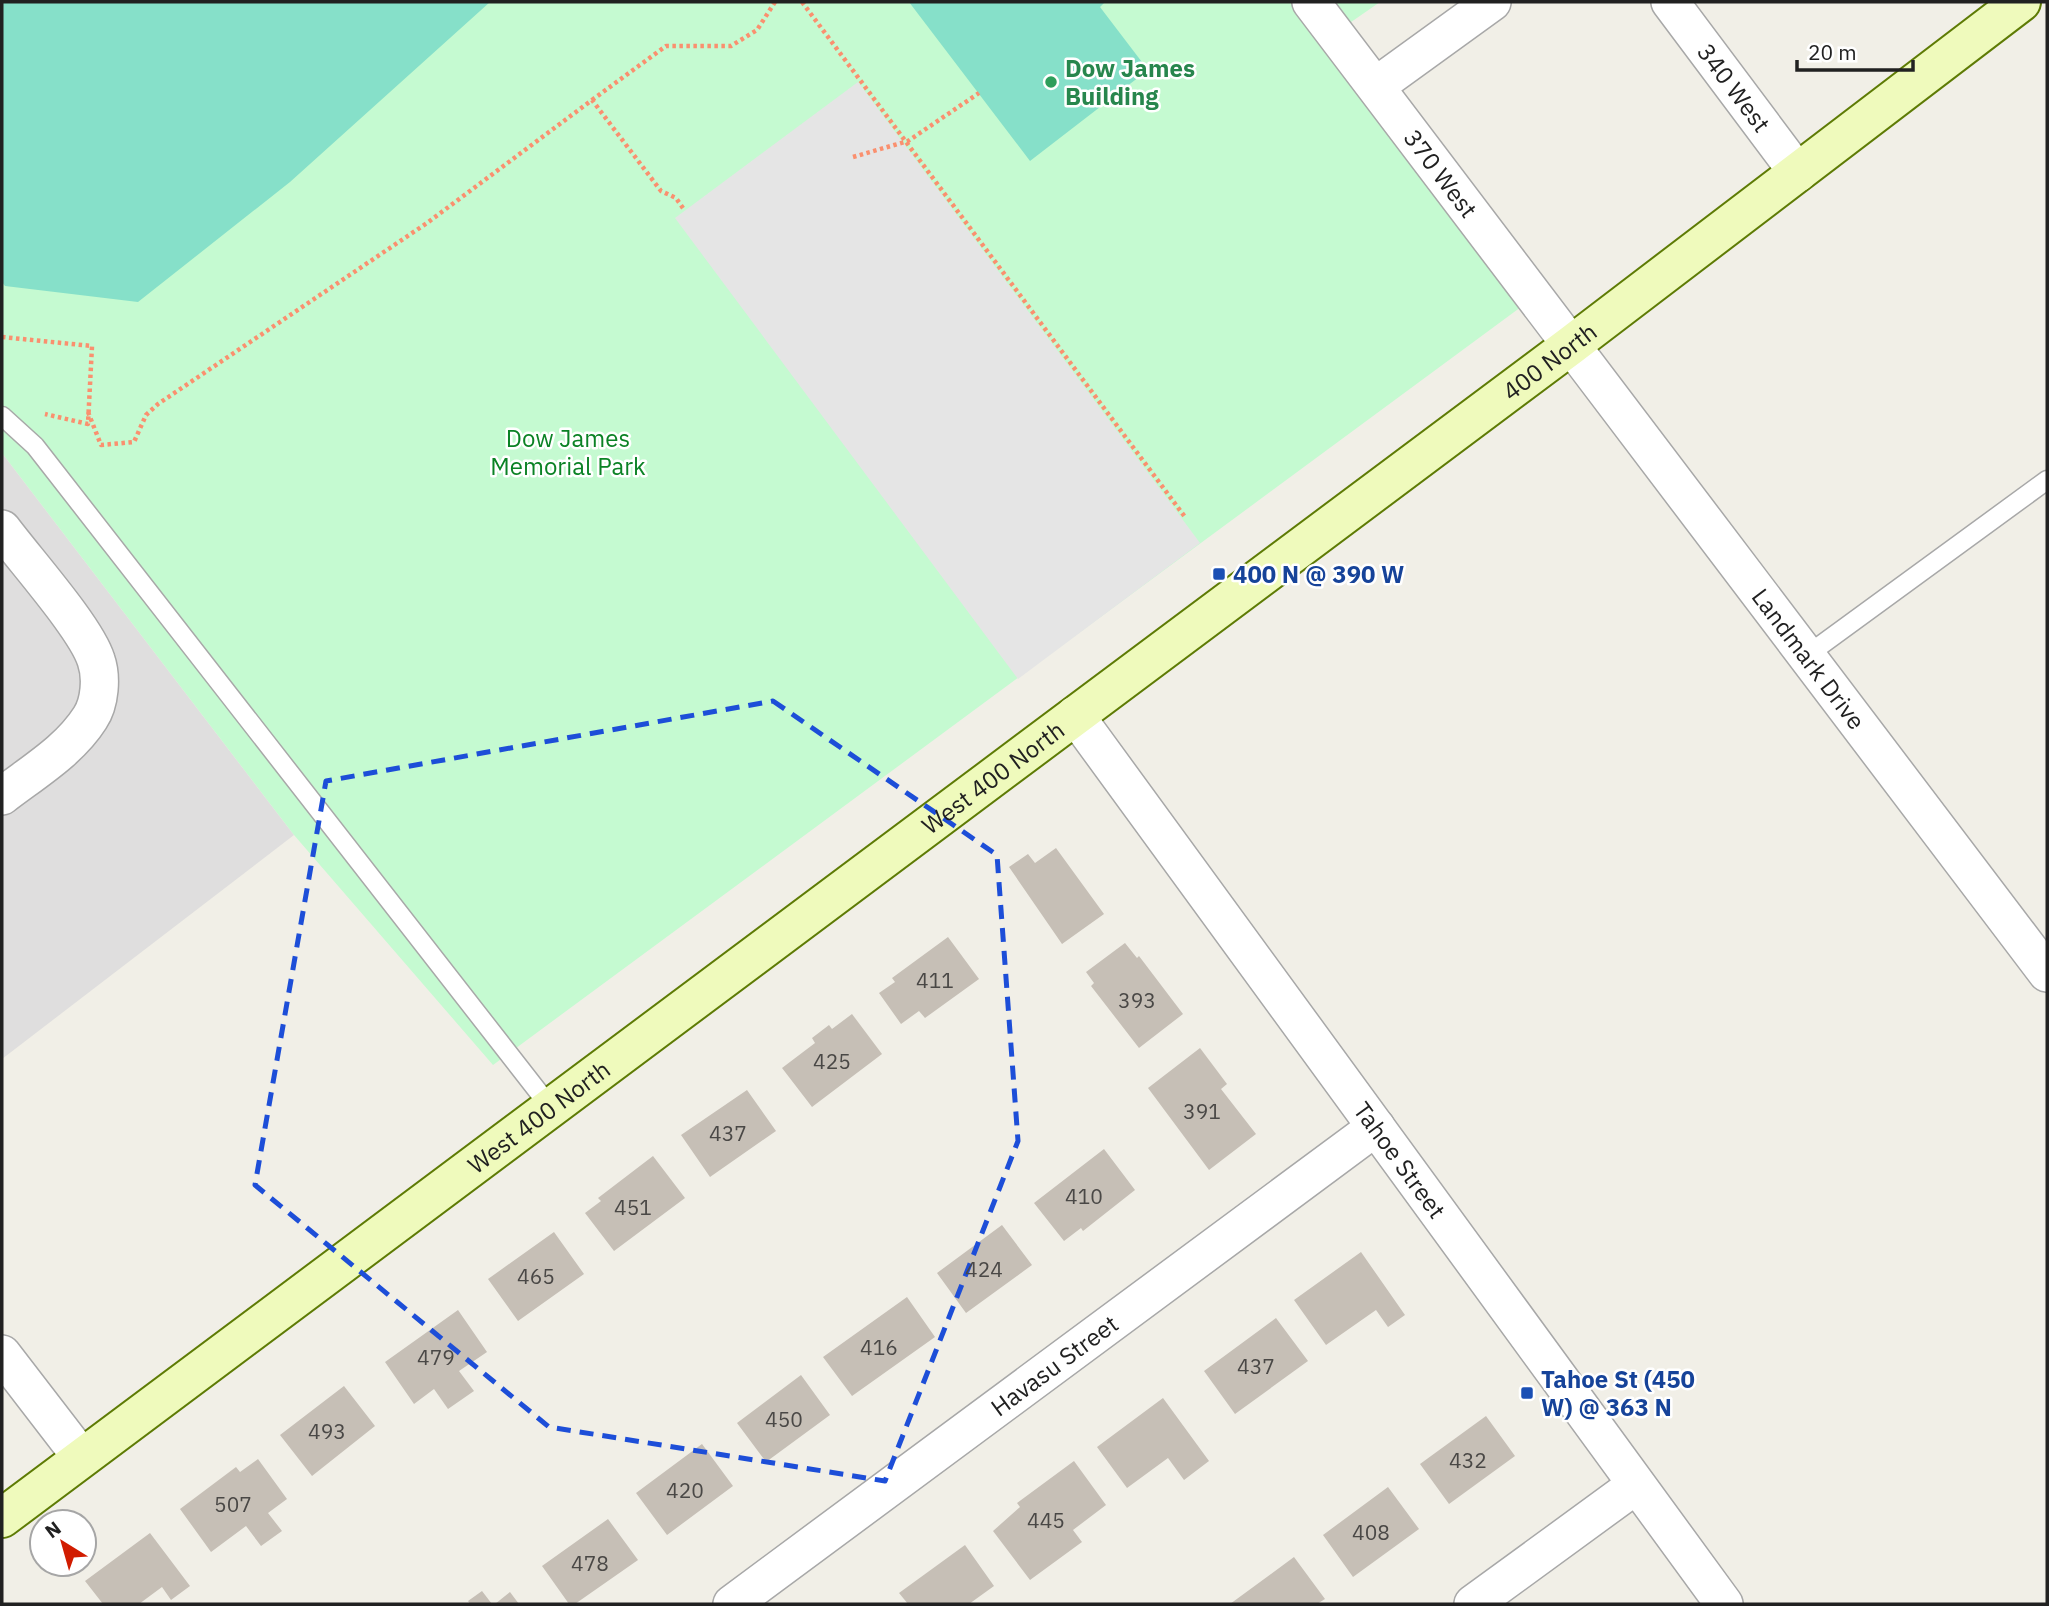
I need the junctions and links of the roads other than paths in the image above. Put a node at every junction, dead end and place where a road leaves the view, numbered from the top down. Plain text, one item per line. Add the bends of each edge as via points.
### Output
1 (1311, 2) edge
2 (1492, 2) edge
3 (1670, 2) edge
4 (2021, 2) edge
5 (1376, 86) junction
6 (1798, 173) junction
7 (1570, 346) junction
8 (2, 416) edge
9 (2047, 480) edge
10 (2, 530) edge
11 (1806, 656) junction
12 (1075, 715) junction
13 (2, 796) edge
14 (2047, 973) edge
15 (551, 1108) junction
16 (1376, 1127) junction
17 (2, 1354) edge
18 (82, 1458) junction
19 (1636, 1485) junction
20 (2, 1518) edge
21 (732, 1604) edge
22 (1474, 1604) edge
23 (1724, 1604) edge

1 - 5 street, 370 West
2 - 5 street
3 - 6 street, 340 West
4 - 6 street, 400 North
5 - 7 street, 370 West
6 - 7 street, 400 North
7 - 11 street, Landmark Drive
7 - 12 street, 400 North
8 - 15 lane via 35,446
9 - 11 lane
10 - 13 street via 84,637 96,660 100,686 92,716 65,748
11 - 14 street, Landmark Drive
12 - 15 street, West 400 North
12 - 16 street, Tahoe Street
15 - 18 street, West 400 North
16 - 19 street, Tahoe Street
16 - 21 street, Havasu Street
17 - 18 street
18 - 20 street, West 400 North
19 - 22 street
19 - 23 street, Tahoe Street

